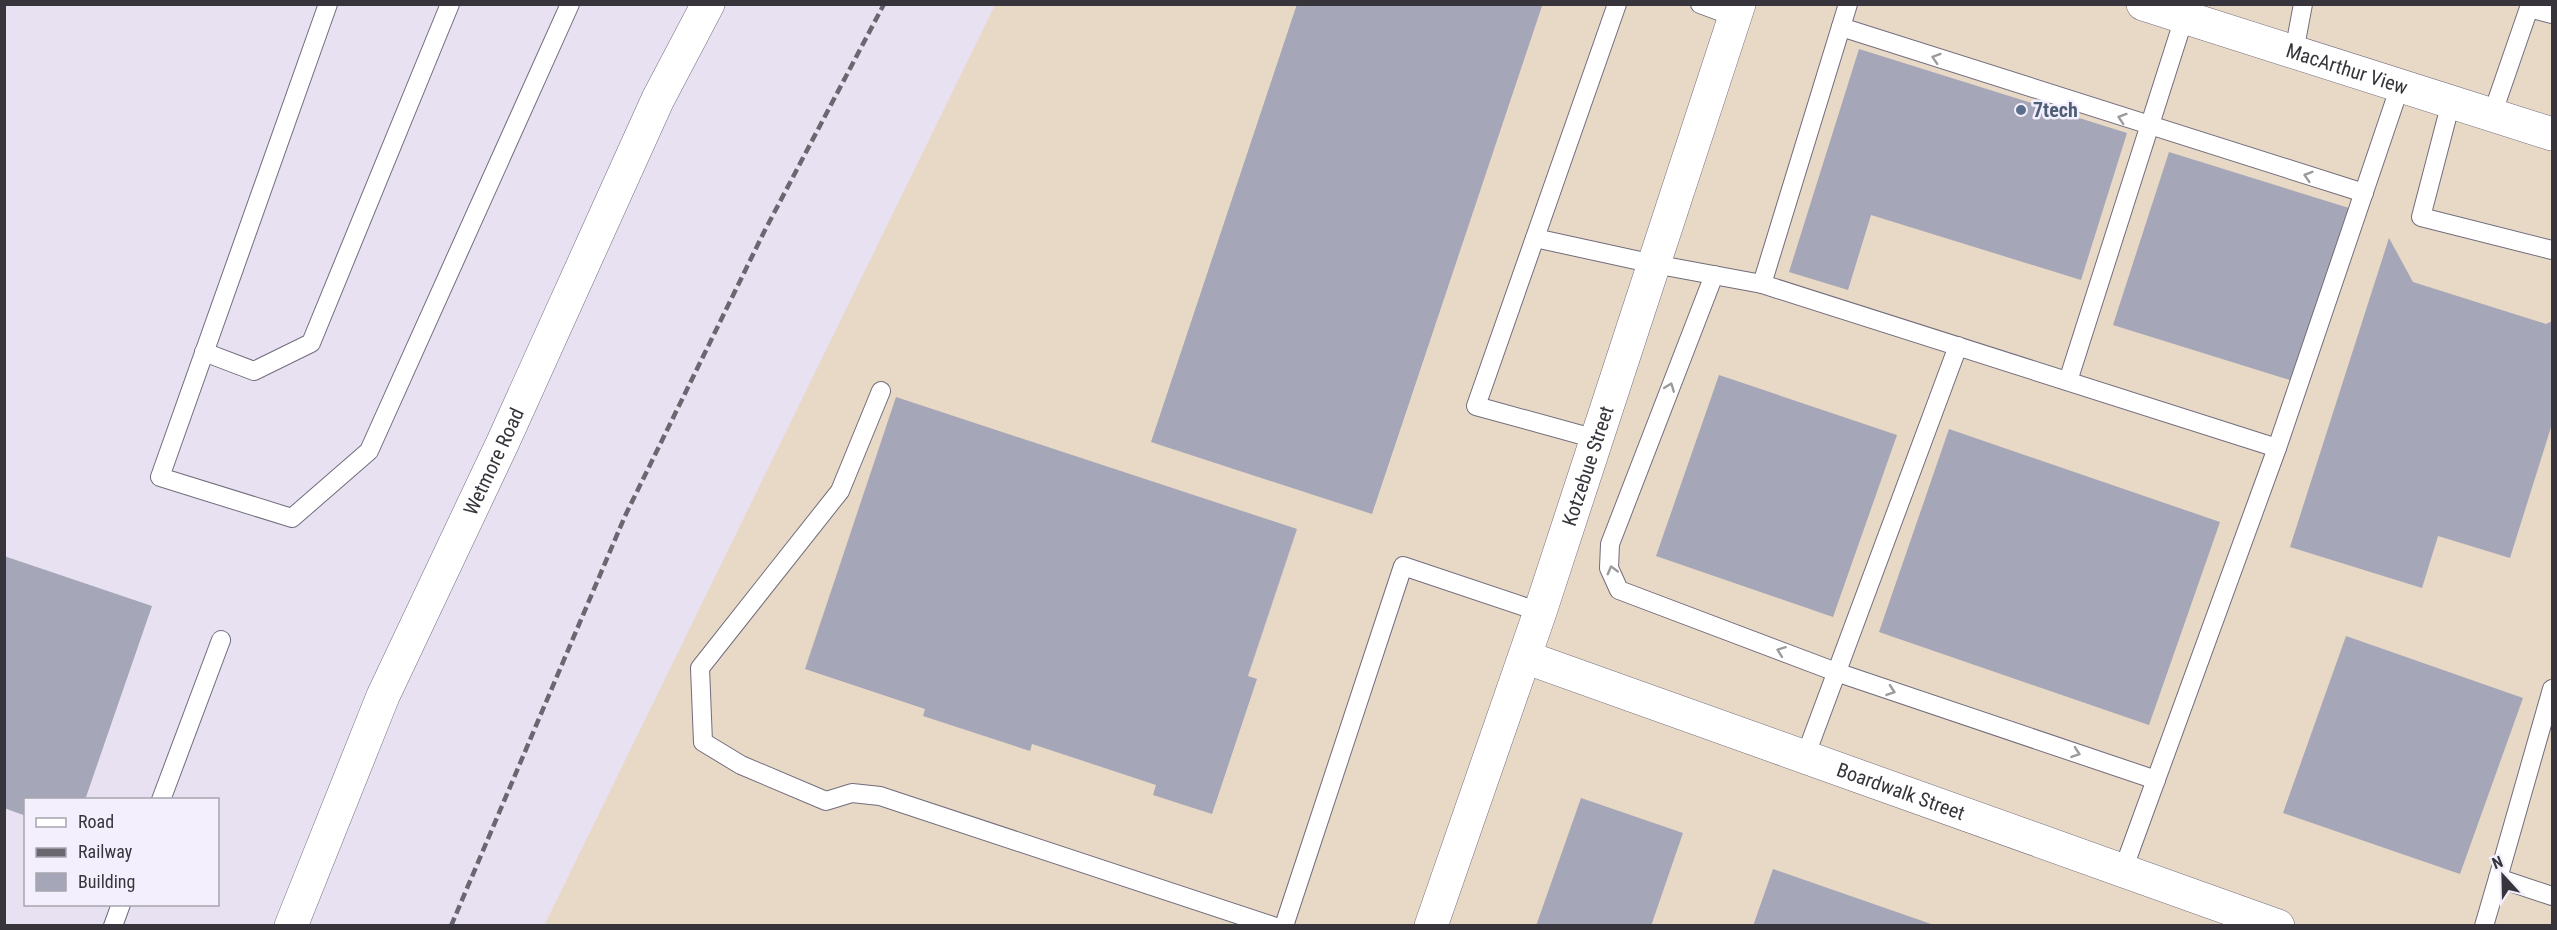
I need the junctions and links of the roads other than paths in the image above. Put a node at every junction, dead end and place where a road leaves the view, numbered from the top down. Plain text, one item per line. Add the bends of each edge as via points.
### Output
1 (328, 4) edge
2 (450, 4) edge
3 (570, 4) edge
4 (708, 4) edge
5 (1617, 4) edge
6 (1700, 4) edge
7 (1848, 4) edge
8 (2143, 4) edge
9 (2303, 4) edge
10 (1737, 11) edge
11 (2553, 14) edge
12 (2184, 18) junction
13 (1841, 27) junction
14 (2294, 52) junction
15 (2400, 86) junction
16 (2451, 102) junction
17 (2492, 116) junction
18 (2149, 126) junction
19 (2553, 134) edge
20 (2364, 193) junction
21 (1535, 238) junction
22 (2553, 250) edge
23 (1654, 264) junction
24 (1714, 275) junction
25 (1762, 284) junction
26 (1958, 346) junction
27 (204, 352) junction
28 (2068, 381) junction
29 (881, 391) dead end
30 (1596, 439) junction
31 (2277, 448) junction
32 (1540, 612) junction
33 (221, 640) dead end
34 (1525, 657) junction
35 (1836, 672) junction
36 (2553, 690) edge
37 (1805, 757) junction
38 (2156, 780) junction
39 (161, 798) edge
40 (2123, 870) junction
41 (2498, 878) junction
42 (2553, 896) edge
43 (120, 906) edge
44 (113, 926) edge
45 (291, 926) edge
46 (1273, 926) edge
47 (1284, 926) edge
48 (1431, 926) edge
49 (2278, 926) edge
50 (2484, 926) edge

1 - 27 lane
2 - 27 lane via 311,343 254,371
3 - 27 lane via 369,451 292,518 160,477
4 - 45 street, Wetmore Road via 658,99 383,696
5 - 21 lane
6 - 10 lane
7 - 13 lane
8 - 12 street, MacArthur View
9 - 14 lane
10 - 23 street, Kotzebue Street
11 - 17 lane via 2529,8
12 - 14 street, MacArthur View
12 - 18 lane
18 -> 13 lane
13 - 25 lane
14 - 15 street, MacArthur View
15 - 16 street, MacArthur View
15 - 20 lane
16 - 17 street, MacArthur View
16 - 22 lane via 2421,217
17 - 19 street, MacArthur View
20 -> 18 lane
18 - 28 lane
20 - 31 lane
21 - 23 lane
21 - 30 lane via 1476,406
23 - 24 lane
23 - 30 street, Kotzebue Street
24 - 25 lane
35 -> 24 lane via 1619,590 1609,568 1610,544
25 - 26 lane
26 - 28 lane
26 - 35 lane
28 - 31 lane
29 - 46 lane via 840,491 700,668 703,742 741,765 826,801 852,793 880,796
30 - 32 street, Kotzebue Street
31 - 38 lane
32 - 34 street, Kotzebue Street
32 - 47 lane via 1403,566
33 - 39 lane
34 - 37 street, Boardwalk Street
34 - 48 street, Kotzebue Street
35 - 37 lane
35 -> 38 lane
36 - 41 lane
37 - 40 street, Boardwalk Street
38 - 40 lane
40 - 49 street, Boardwalk Street
41 - 42 lane
41 - 50 lane
43 - 44 lane

